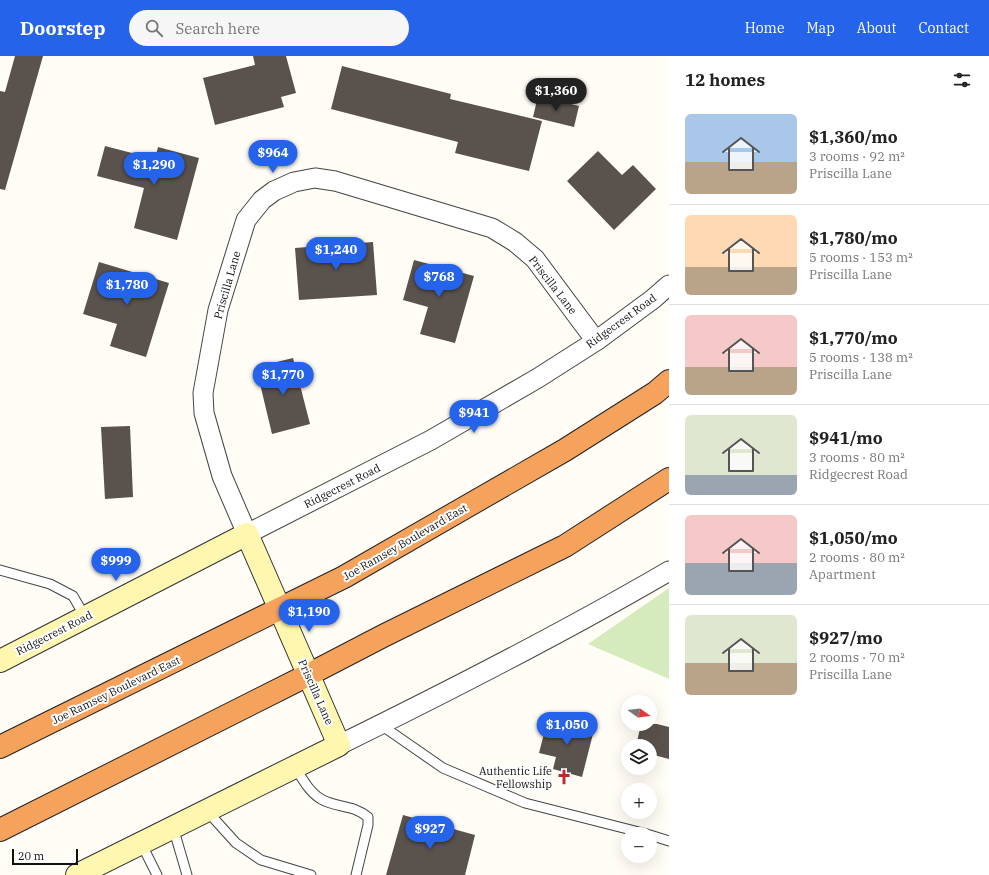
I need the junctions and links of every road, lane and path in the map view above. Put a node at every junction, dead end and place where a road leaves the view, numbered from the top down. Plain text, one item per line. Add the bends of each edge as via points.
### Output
1 (669, 285) edge
2 (596, 340) junction
3 (669, 382) edge
4 (669, 479) edge
5 (247, 534) junction
6 (0, 570) edge
7 (669, 571) edge
8 (280, 609) junction
9 (85, 617) junction
10 (0, 661) edge
11 (308, 675) junction
12 (380, 725) junction
13 (339, 746) junction
14 (0, 747) edge
15 (295, 767) junction
16 (207, 811) junction
17 (621, 827) edge
18 (173, 828) junction
19 (0, 830) edge
20 (657, 837) edge
21 (669, 841) edge
22 (141, 843) junction
23 (77, 875) edge
24 (157, 875) edge
25 (187, 875) edge
26 (311, 875) edge
27 (356, 875) edge

1 - 2 street, Ridgecrest Road
2 - 5 street, Ridgecrest Road via 538,378 431,440
2 - 5 street, Priscilla Lane via 535,259 492,228 336,181 315,178 294,182 274,191 262,200 246,220 218,310 203,393 204,413 214,453
3 - 8 highway, Joe Ramsey Boulevard East via 565,450 344,577
4 - 11 highway via 565,546
5 - 8 street, Priscilla Lane
5 - 9 street, Ridgecrest Road
6 - 9 lane via 50,584 73,596
7 - 12 street via 472,680
8 - 11 street, Priscilla Lane
8 - 14 highway, Joe Ramsey Boulevard East
9 - 10 street, Ridgecrest Road
11 - 13 street, Priscilla Lane
11 - 19 highway
12 - 13 street
12 - 17 lane via 443,768 526,803
13 - 15 street
15 - 16 street
15 - 27 lane via 314,794 322,800 359,810 368,817
16 - 18 street
16 - 26 lane via 236,843 261,860
18 - 22 street
18 - 25 lane
20 - 21 lane
22 - 23 street
22 - 24 lane

